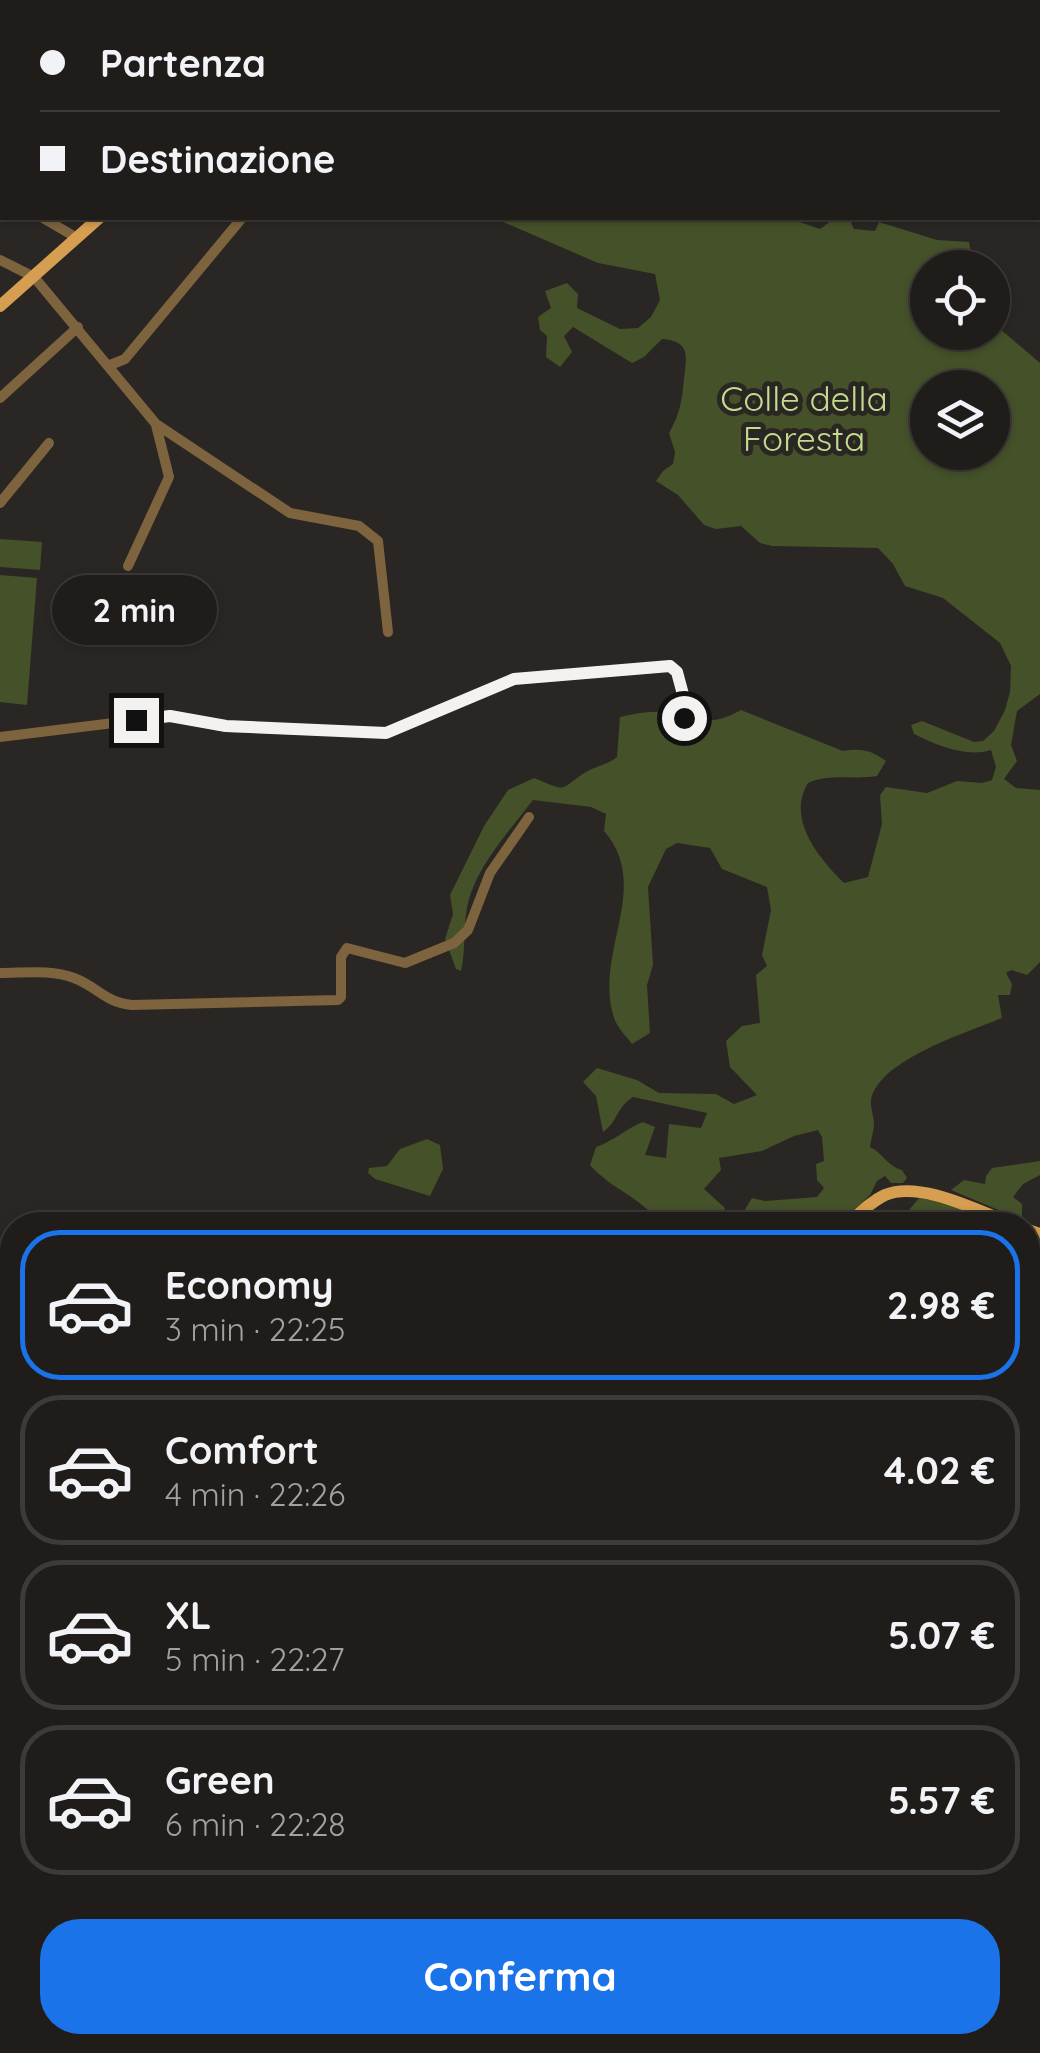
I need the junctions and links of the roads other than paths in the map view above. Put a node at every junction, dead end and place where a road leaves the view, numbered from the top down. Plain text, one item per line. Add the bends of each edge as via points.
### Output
1 (47, 220) edge
2 (98, 220) edge
3 (240, 220) edge
4 (77, 238) junction
5 (0, 260) edge
6 (34, 277) junction
7 (0, 306) edge
8 (78, 327) junction
9 (110, 365) junction
10 (0, 398) edge
11 (156, 424) junction
12 (49, 443) dead end
13 (0, 504) edge
14 (128, 566) dead end
15 (388, 632) dead end
16 (684, 718) dead end
17 (0, 737) edge
18 (528, 817) dead end
19 (0, 973) edge
20 (863, 1212) edge
21 (979, 1212) edge

1 - 4 street
2 - 4 main road
3 - 9 street via 125,358
4 - 6 main road
5 - 6 street
6 - 7 main road
6 - 8 street
8 - 9 street
8 - 10 street
9 - 11 street
11 - 14 street via 169,477
11 - 15 street via 290,512 344,522 378,541
12 - 13 street
16 - 17 street via 677,672 670,666 514,679 386,733 226,726 170,716
18 - 19 street via 490,873 463,936 406,963 348,948 341,957 338,1000 116,1004 62,974
20 - 21 main road via 901,1191 924,1192

